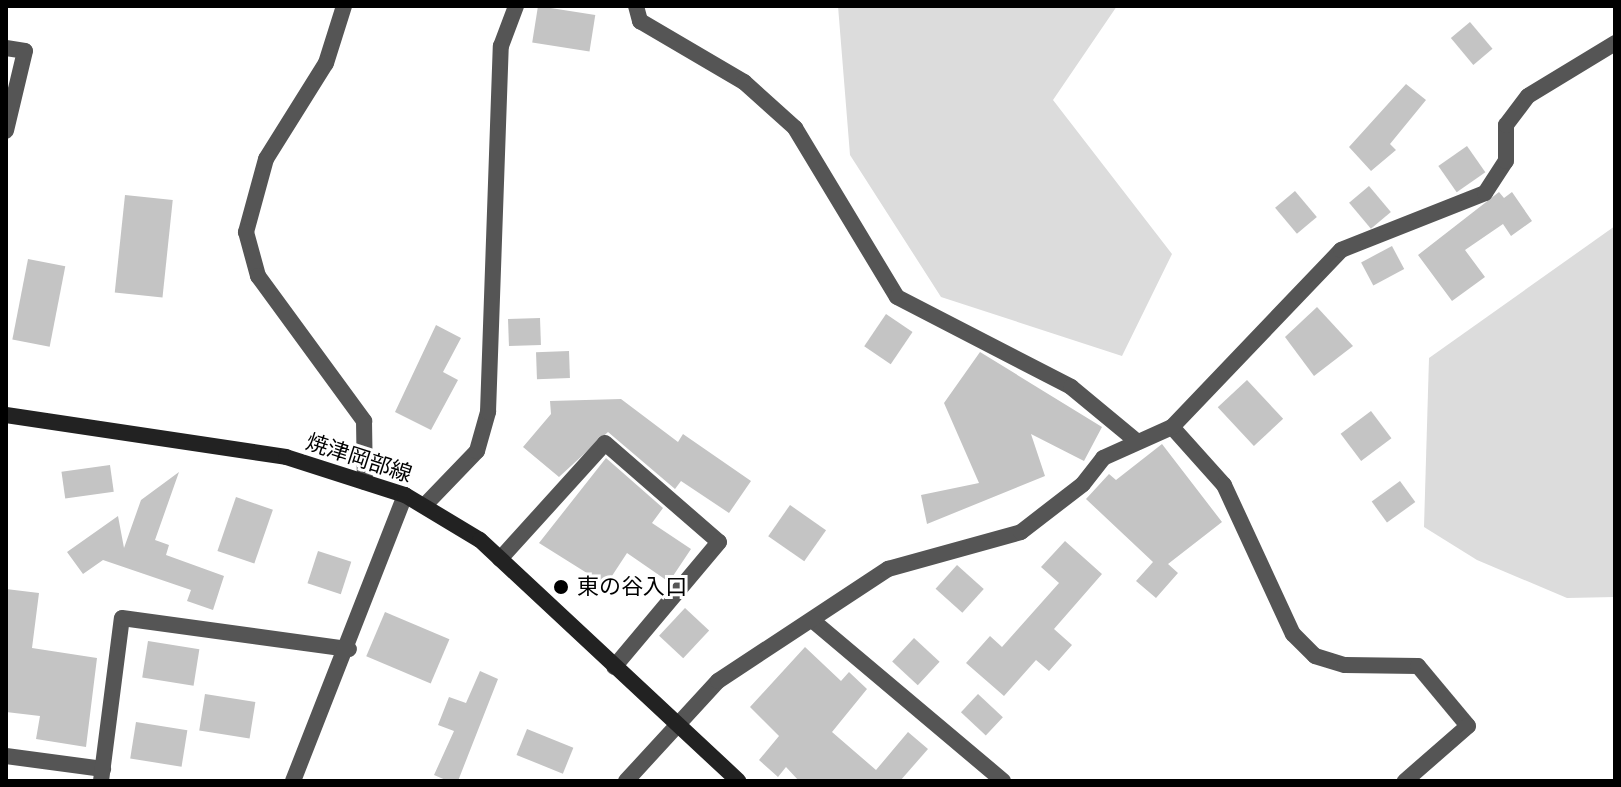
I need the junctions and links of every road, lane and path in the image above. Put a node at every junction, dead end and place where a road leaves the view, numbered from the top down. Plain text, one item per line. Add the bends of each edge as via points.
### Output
1 (344, 6) edge
2 (516, 6) edge
3 (636, 6) edge
4 (1615, 43) edge
5 (6, 48) edge
6 (6, 131) edge
7 (6, 415) edge
8 (1172, 427) junction
9 (1135, 440) junction
10 (365, 482) junction
11 (405, 495) junction
12 (425, 505) junction
13 (500, 559) junction
14 (812, 620) junction
15 (349, 649) junction
16 (614, 667) junction
17 (678, 727) junction
18 (6, 756) edge
19 (102, 775) edge
20 (629, 780) edge
21 (293, 781) edge
22 (738, 781) edge
23 (1003, 781) edge
24 (1405, 781) edge

1 - 10 street via 326,63 266,159 246,232 258,276 364,421
2 - 12 street via 501,46 488,412 477,451
3 - 9 street via 640,21 744,82 795,128 897,297 1071,387
4 - 8 street via 1528,96 1506,125 1506,161 1485,193 1341,250
5 - 6 street via 25,51
7 - 10 main road, 焼津岡部線 via 286,457
8 - 9 street
8 - 24 street via 1224,485 1293,634 1315,656 1345,665 1418,666 1468,726
9 - 14 street via 1021,532 888,569
10 - 11 main road, 焼津岡部線
11 - 12 main road, 焼津岡部線
11 - 15 street
12 - 13 main road, 焼津岡部線
13 - 16 main road, 焼津岡部線
13 - 16 street via 605,443 719,542
14 - 17 street via 718,681
14 - 23 street
15 - 19 street via 122,618
15 - 21 street
16 - 17 main road, 焼津岡部線
17 - 20 street
17 - 22 main road, 焼津岡部線
18 - 19 street

